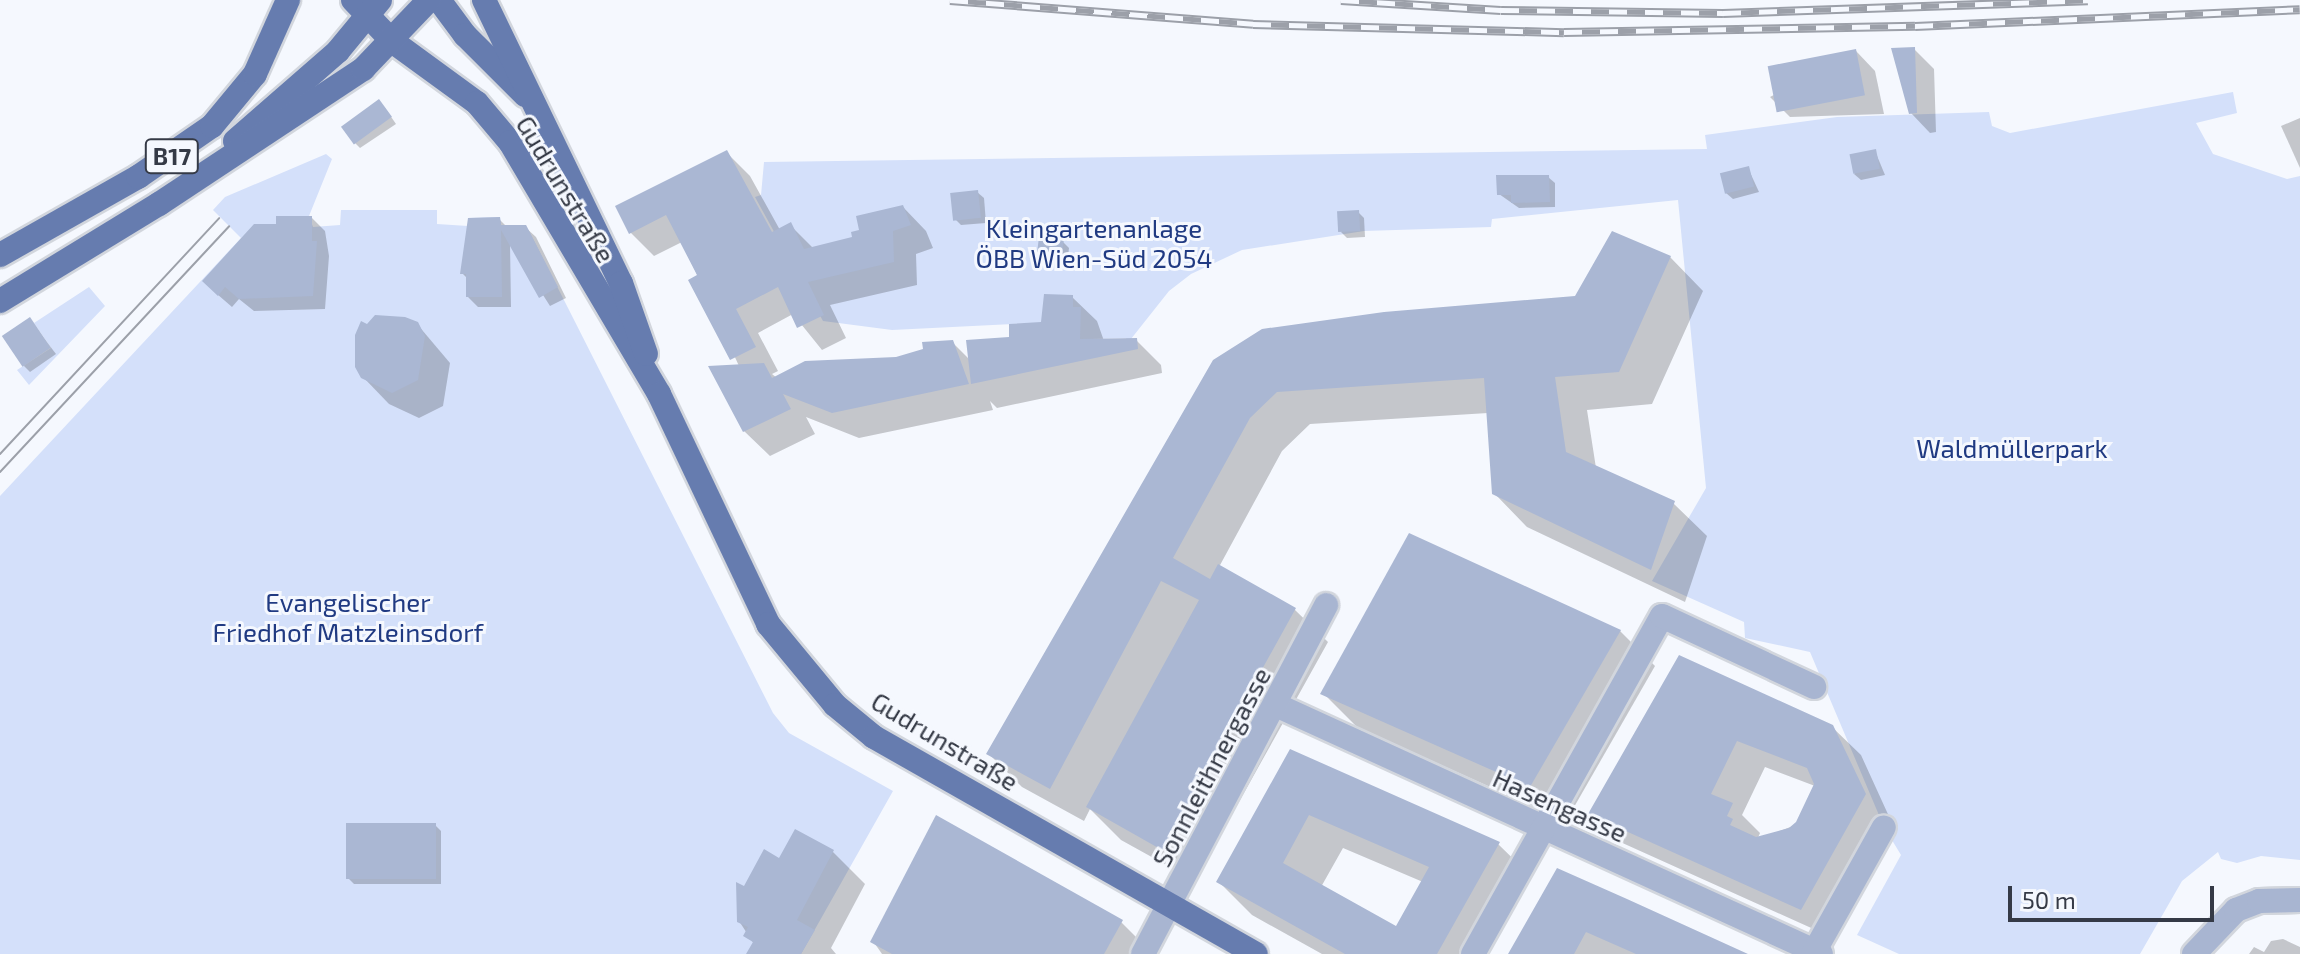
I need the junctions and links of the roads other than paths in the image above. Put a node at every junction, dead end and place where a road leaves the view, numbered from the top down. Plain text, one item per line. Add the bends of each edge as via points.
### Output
1 (288, 0) edge
2 (429, 0) edge
3 (439, 0) edge
4 (484, 0) edge
5 (367, 6) edge
6 (392, 41) junction
7 (540, 111) junction
8 (159, 204) junction
9 (0, 255) edge
10 (0, 301) edge
11 (659, 394) junction
12 (1326, 605) dead end
13 (1814, 687) dead end
14 (1276, 705) junction
15 (1884, 827) dead end
16 (1545, 829) junction
17 (2300, 900) edge
18 (1169, 905) junction
19 (1816, 953) edge
20 (1143, 954) edge
21 (1256, 954) edge
22 (1473, 954) edge
23 (2194, 954) edge

1 - 9 main road, B17 via 255,74 212,126 138,177
2 - 6 main road, B17
3 - 7 main road via 465,35
4 - 7 main road, Gudrunstraße
5 - 6 main road, Gudrunstraße
5 - 8 main road, B17 via 331,57
6 - 8 main road, B17 via 363,69
6 - 11 main road, Gudrunstraße via 477,103 510,142
7 - 11 main road, Gudrunstraße via 621,283
8 - 10 main road, B17
11 - 18 main road, Gudrunstraße via 768,624 835,705 874,737
12 - 14 street, Sonnleithnergasse
13 - 16 street via 1662,616
14 - 16 street, Hasengasse
14 - 18 street, Sonnleithnergasse
15 - 19 street
16 - 19 street, Hasengasse
16 - 22 street
17 - 23 street via 2259,901 2236,910
18 - 20 street, Sonnleithnergasse
18 - 21 main road, Gudrunstraße

